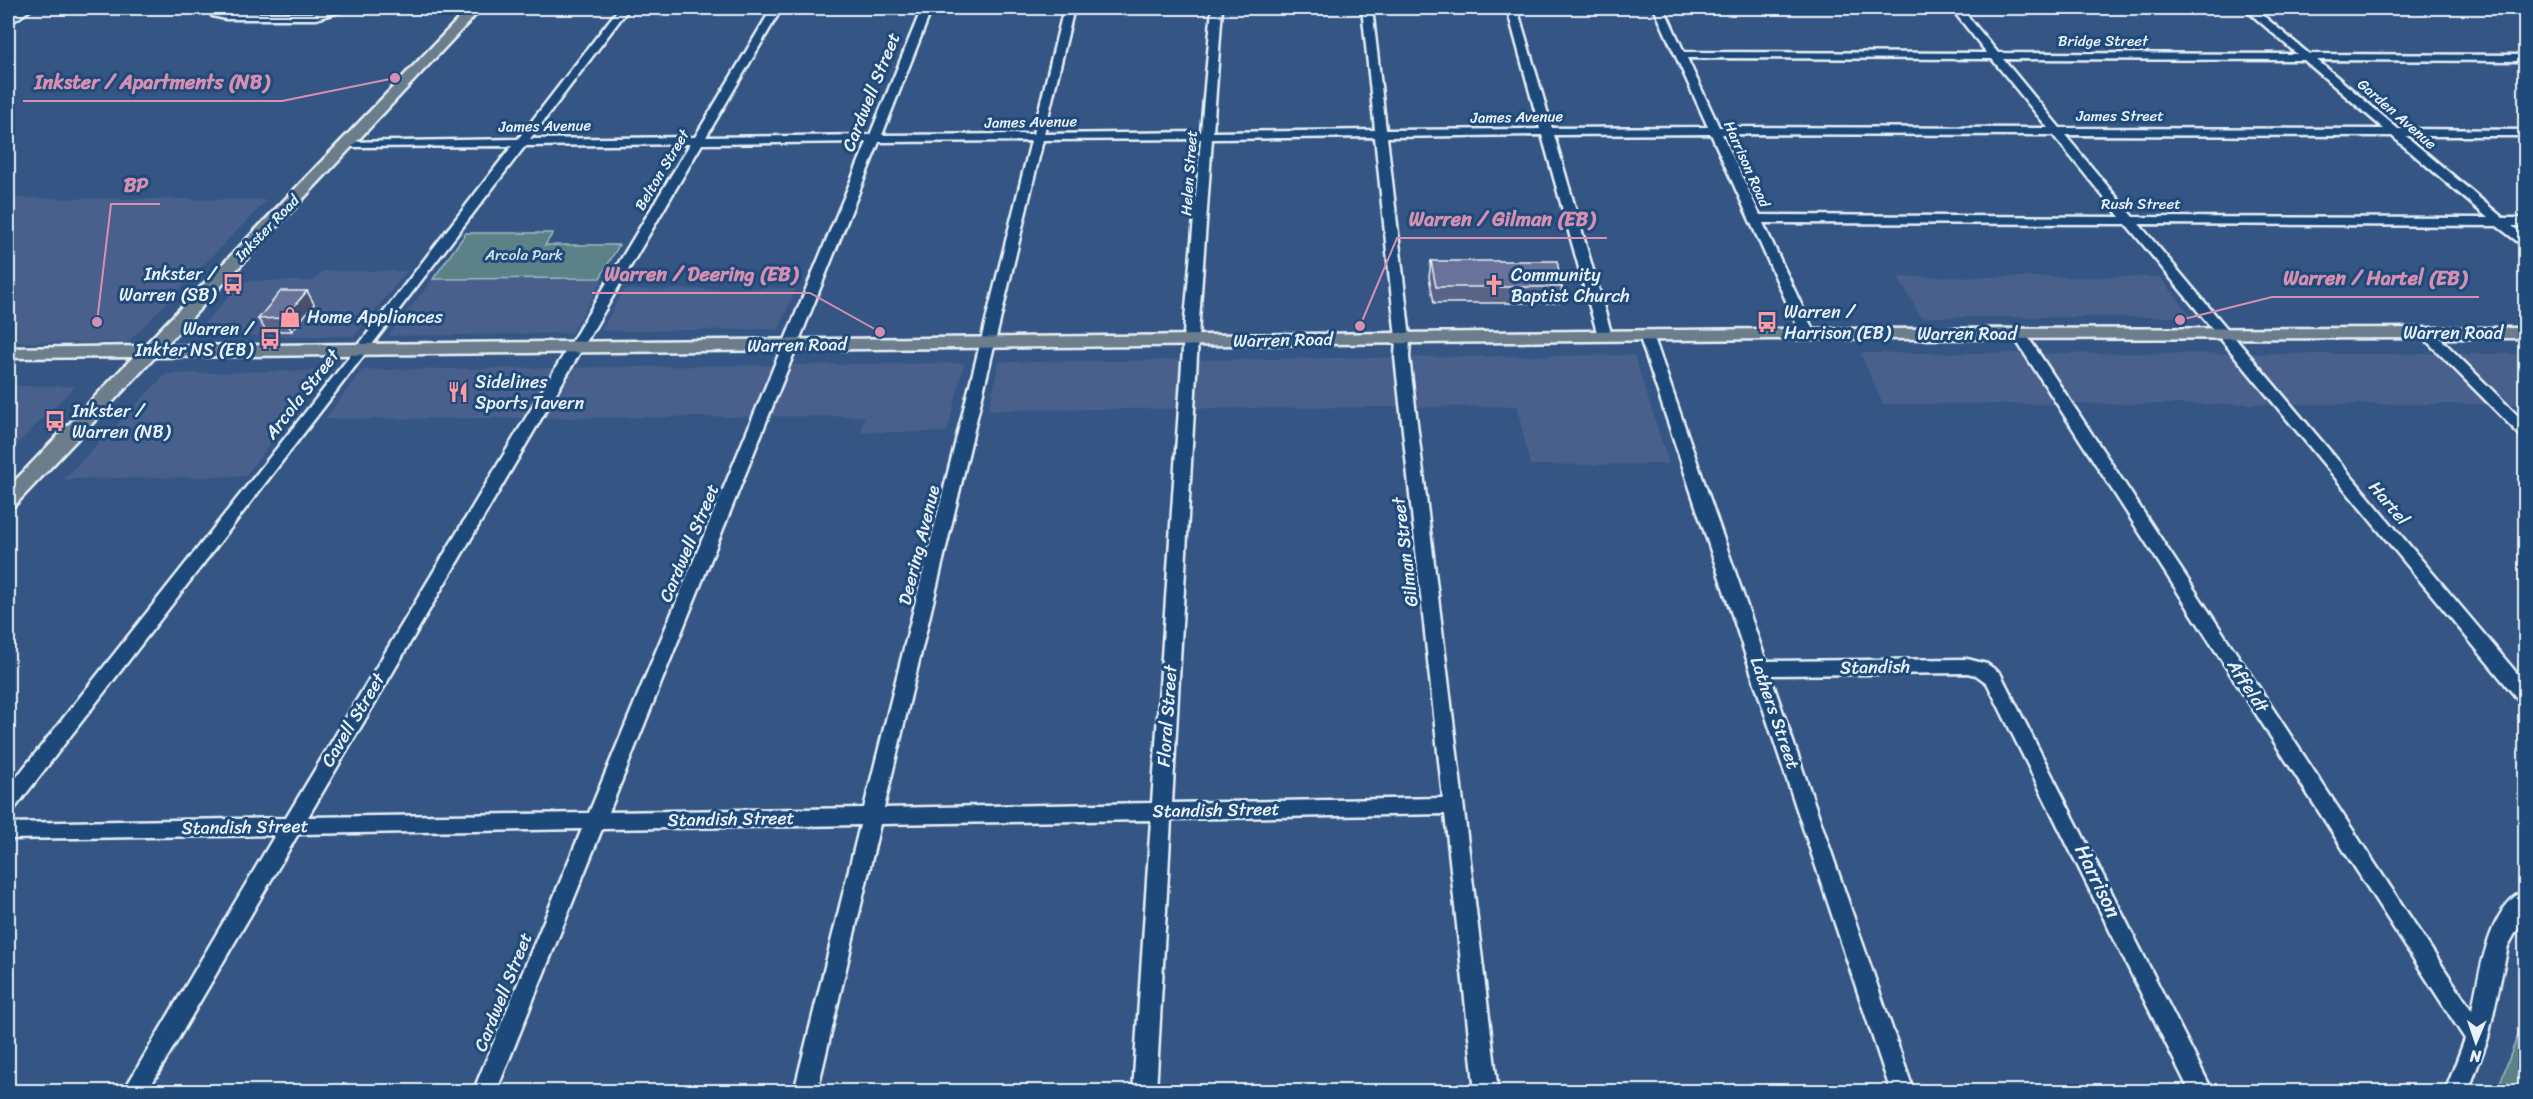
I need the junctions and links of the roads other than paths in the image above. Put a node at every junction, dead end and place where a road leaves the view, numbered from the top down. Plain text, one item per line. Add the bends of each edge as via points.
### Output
1 (28, 8) edge
2 (221, 8) edge
3 (347, 8) edge
4 (476, 8) edge
5 (624, 8) edge
6 (777, 8) edge
7 (927, 8) edge
8 (1068, 8) edge
9 (1217, 8) edge
10 (1367, 8) edge
11 (1512, 8) edge
12 (1659, 8) edge
13 (1956, 8) edge
14 (2249, 8) edge
15 (8, 21) edge
16 (1681, 55) junction
17 (1997, 56) junction
18 (2307, 57) junction
19 (2526, 58) edge
20 (1715, 130) junction
21 (2058, 131) junction
22 (1547, 132) junction
23 (2396, 132) junction
24 (2526, 133) edge
25 (1381, 134) junction
26 (1207, 135) junction
27 (1037, 137) junction
28 (873, 139) junction
29 (699, 140) junction
30 (523, 141) junction
31 (347, 144) junction
32 (1756, 219) junction
33 (2132, 221) junction
34 (2500, 222) junction
35 (2526, 222) edge
36 (2526, 244) edge
37 (2427, 333) junction
38 (2526, 333) edge
39 (1808, 334) junction
40 (2019, 334) junction
41 (2222, 334) junction
42 (1646, 335) junction
43 (1605, 336) junction
44 (1403, 338) junction
45 (1191, 341) junction
46 (986, 344) junction
47 (791, 345) junction
48 (574, 348) junction
49 (362, 350) junction
50 (8, 353) edge
51 (148, 353) junction
52 (2526, 432) edge
53 (8, 500) edge
54 (1760, 668) junction
55 (1990, 673) joint
56 (2526, 697) edge
57 (8, 802) edge
58 (1454, 806) junction
59 (1161, 811) junction
60 (873, 816) junction
61 (594, 821) junction
62 (290, 826) junction
63 (8, 831) edge
64 (2526, 899) edge
65 (2477, 1038) junction
66 (134, 1092) edge
67 (484, 1092) edge
68 (805, 1092) edge
69 (1144, 1092) edge
70 (1487, 1092) edge
71 (1903, 1092) edge
72 (2202, 1092) edge
73 (2456, 1092) edge

1 - 15 street
2 - 3 street via 216,14 226,16 316,16
4 - 31 main road, Inkster Road
5 - 30 street, Arcola Street
6 - 29 street, Belton Street
7 - 28 street, Cardwell Street
8 - 27 street, Deering Avenue
9 - 26 street, Helen Street
10 - 25 street, Gilman Street
11 - 22 street
12 - 16 street, Harrison Road
13 - 17 street, Hartel
14 - 18 street, Garden Avenue
16 - 17 street, Bridge Street
16 - 20 street, Harrison Road
17 - 18 street, Bridge Street
17 - 21 street, Hartel
18 - 19 street, Bridge Street
18 - 23 street, Garden Avenue
20 - 21 street, James Street
20 - 22 street, James Avenue
20 - 32 street, Harrison Road
21 - 23 street, James Street
21 - 33 street, Hartel
22 - 25 street, James Avenue
22 - 43 street
23 - 24 street, James Street
23 - 34 street, Garden Avenue
25 - 26 street, James Avenue
25 - 44 street, Gilman Street
26 - 27 street, James Avenue
26 - 45 street, Helen Street
27 - 28 street, James Avenue
27 - 46 street, Deering Avenue
28 - 29 street, James Avenue
28 - 47 street, Cardwell Street
29 - 30 street, James Avenue
29 - 48 street, Belton Street
30 - 31 street, James Avenue
30 - 49 street, Arcola Street
31 - 51 main road, Inkster Road
32 - 33 street, Rush Street
32 - 39 street, Harrison Road
33 - 34 street, Rush Street
33 - 41 street, Hartel
34 - 35 street, Rush Street
34 - 36 street, Garden Avenue
37 - 38 main road, Warren Road
37 - 41 main road, Warren Road
37 - 52 street
39 - 40 main road, Warren Road
39 - 42 main road, Warren Road
40 - 41 main road, Warren Road
40 - 65 street, Affeldt
41 - 56 street, Hartel
42 - 43 main road, Warren Road
42 - 54 street, Lathers Street
43 - 44 main road, Warren Road
44 - 45 main road, Warren Road
44 - 58 street, Gilman Street via 1402,357
45 - 46 main road, Warren Road
45 - 59 street, Floral Street
46 - 47 main road, Warren Road
46 - 60 street, Deering Avenue
47 - 48 main road, Warren Road
47 - 61 street, Cardwell Street
48 - 49 main road, Warren Road
48 - 62 street, Cavell Street
49 - 51 main road, Warren Road
49 - 57 street, Arcola Street
50 - 51 main road, Warren Road
51 - 53 main road, Inkster Road
54 - 55 street, Standish via 1967,666
54 - 71 street, Lathers Street
55 - 72 street, Harrison via 2004,692
58 - 59 street, Standish Street
58 - 70 street, Gilman Street
59 - 60 street, Standish Street
59 - 69 street, Floral Street
60 - 61 street, Standish Street
60 - 68 street, Deering Avenue
61 - 62 street, Standish Street
61 - 67 street, Cardwell Street
62 - 63 street, Standish Street
62 - 66 street, Cavell Street
64 - 65 street via 2503,932 2491,967
65 - 73 street

